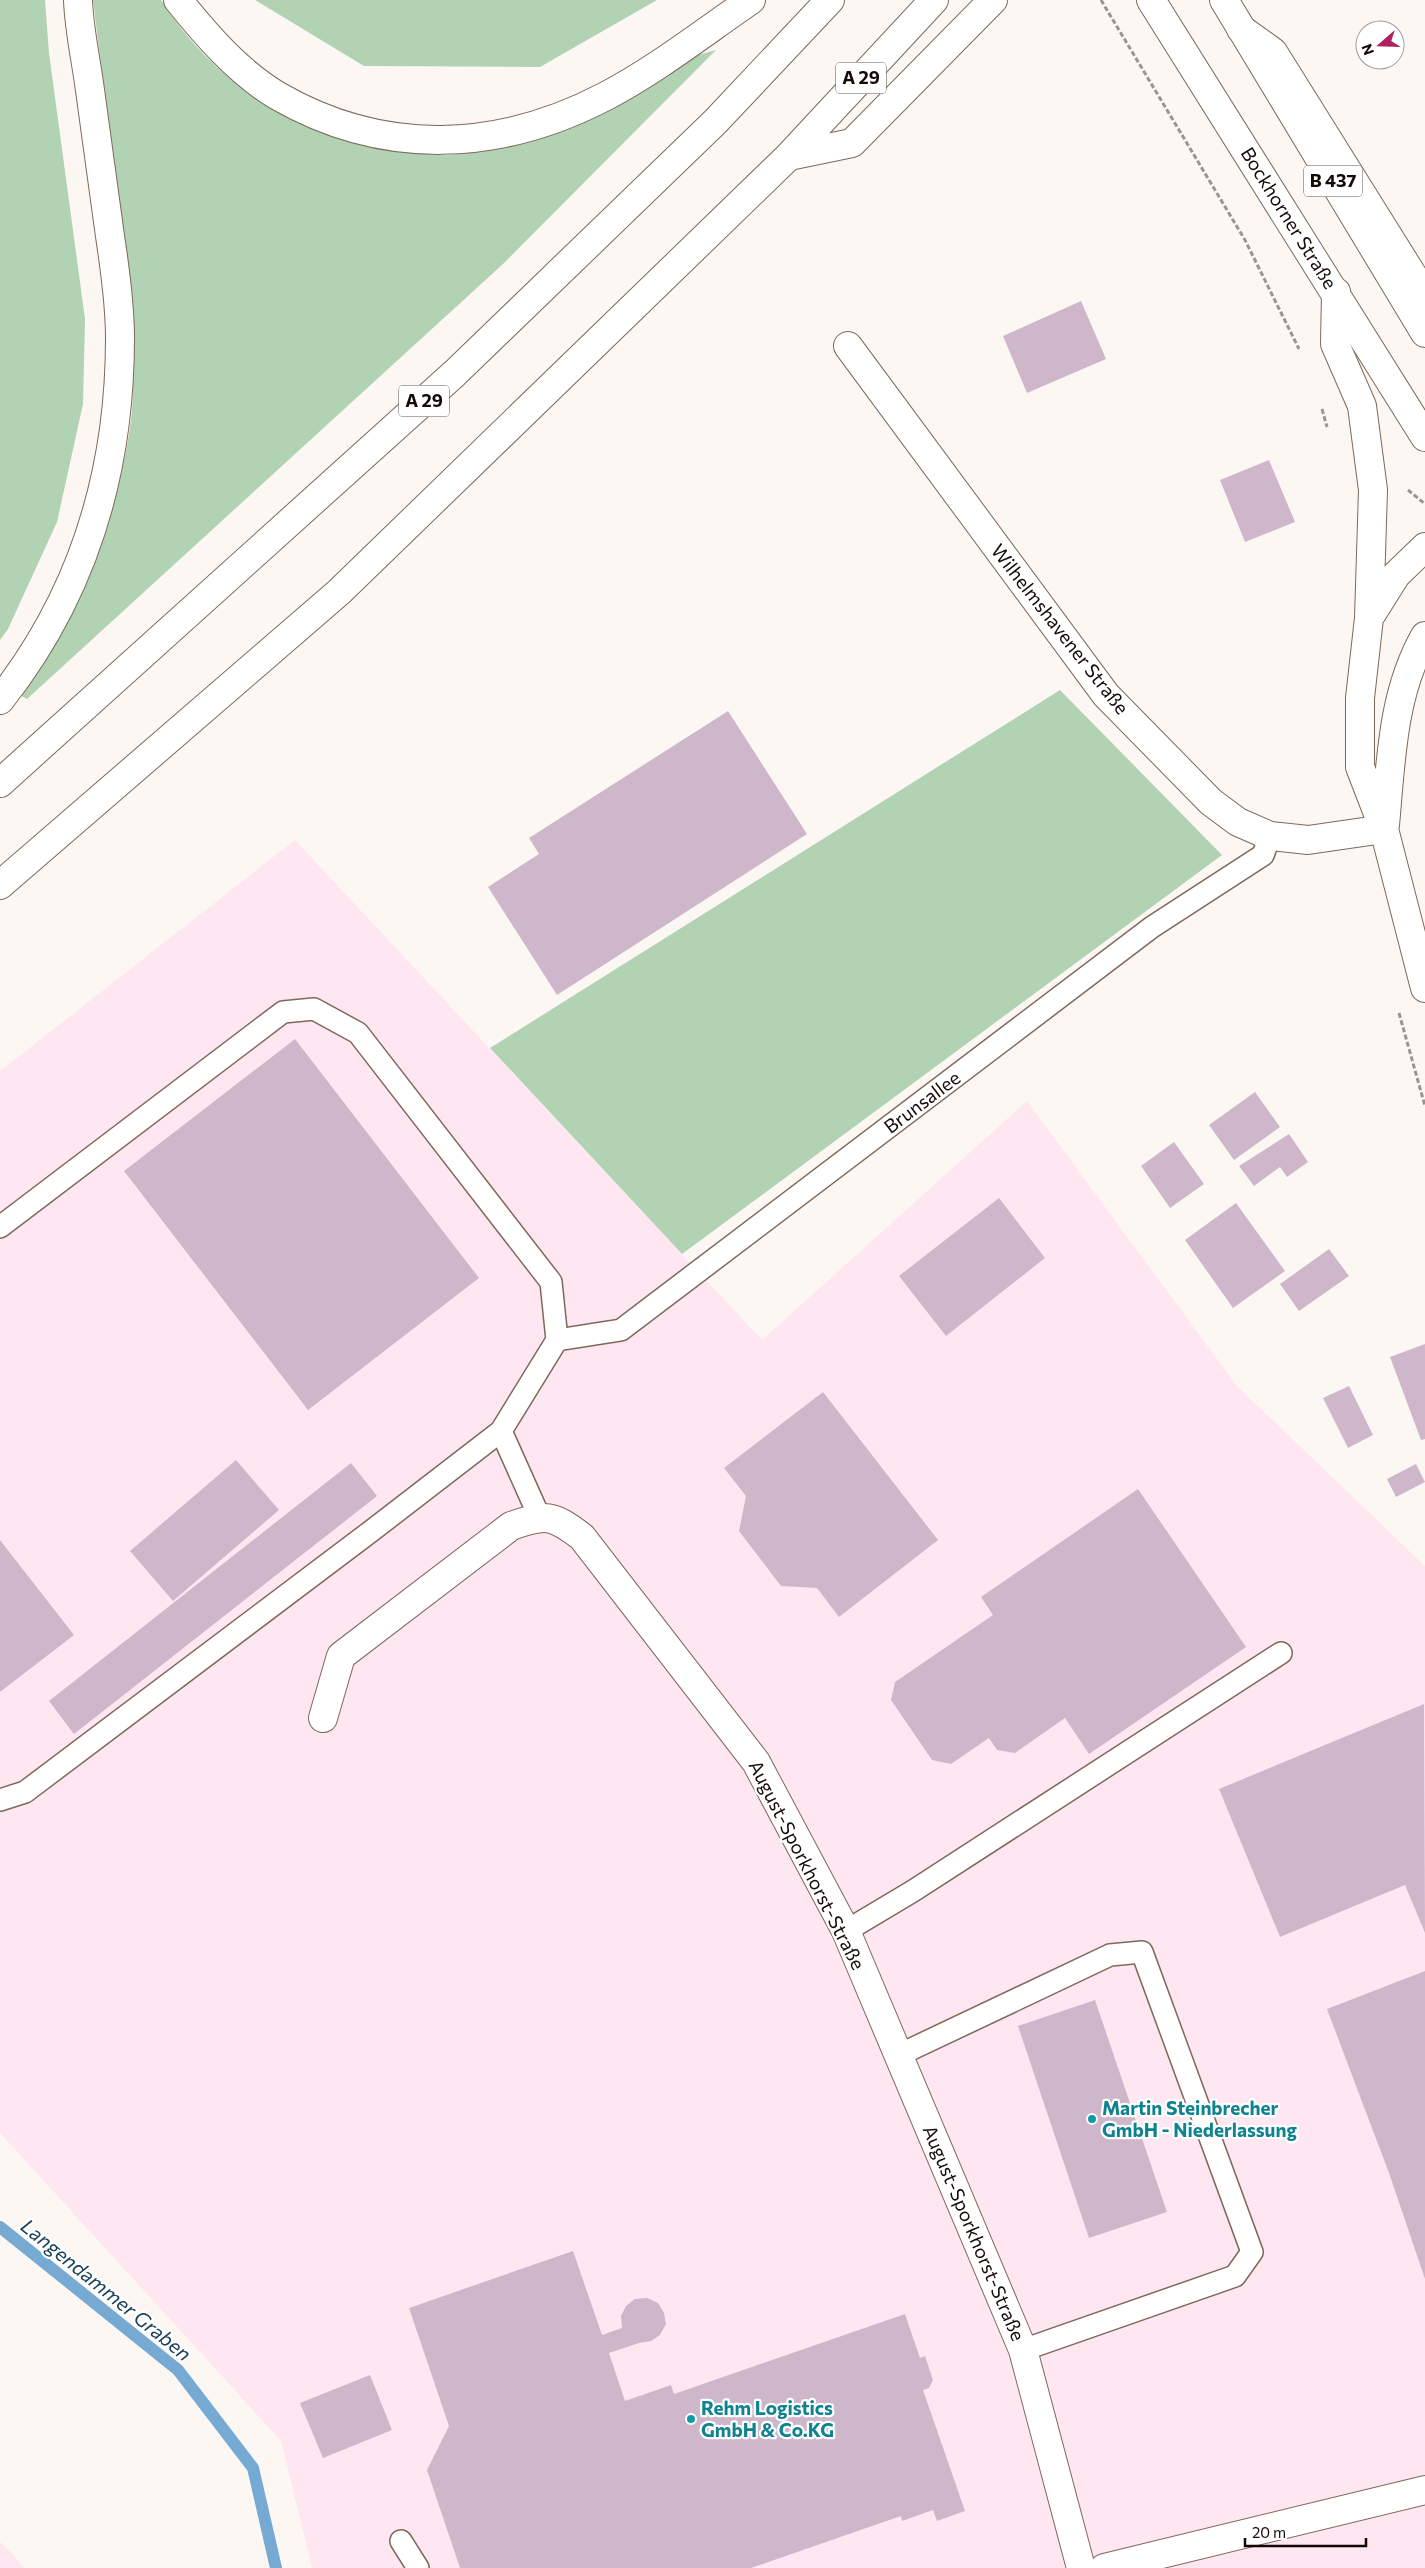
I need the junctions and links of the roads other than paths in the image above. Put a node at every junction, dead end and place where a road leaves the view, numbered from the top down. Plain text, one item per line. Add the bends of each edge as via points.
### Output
1 (78, 0) edge
2 (178, 0) edge
3 (751, 0) edge
4 (830, 0) edge
5 (934, 0) edge
6 (993, 0) edge
7 (1151, 0) edge
8 (1224, 0) edge
9 (1241, 29) junction
10 (789, 156) junction
11 (1336, 292) junction
12 (1425, 295) edge
13 (1425, 333) edge
14 (848, 346) dead end
15 (1425, 437) edge
16 (1425, 547) edge
17 (1369, 618) junction
18 (1422, 646) edge
19 (0, 700) edge
20 (0, 783) edge
21 (1384, 829) junction
22 (1270, 836) junction
23 (0, 885) edge
24 (1425, 988) edge
25 (0, 1227) edge
26 (558, 1340) junction
27 (501, 1431) junction
28 (540, 1516) junction
29 (1281, 1653) dead end
30 (323, 1718) dead end
31 (0, 1800) edge
32 (846, 1931) junction
33 (899, 2056) junction
34 (1023, 2350) junction
35 (1425, 2490) edge
36 (401, 2541) dead end
37 (418, 2568) edge
38 (1081, 2568) edge
39 (1104, 2568) edge

1 - 19 main road via 120,335 116,422 100,504 75,575 53,623 23,671
2 - 3 main road via 201,29 236,63 277,95 317,116 362,132 412,140 468,140 514,132 606,96
4 - 20 main road, A 29 via 715,122 455,373
5 - 10 main road, A 29
6 - 10 main road via 852,143
7 - 11 main road, Bockhorner Straße / B 437
8 - 9 main road, B 437
9 - 12 main road via 1273,52
9 - 13 main road, B 437
10 - 23 main road, A 29 via 339,592
11 - 15 main road, Bockhorner Straße / B 437
11 - 17 main road via 1335,344 1362,406 1373,490
14 - 22 main road, Wilhelmshavener Straße via 1106,695 1211,802 1238,822
16 - 17 main road via 1396,575
17 - 21 main road via 1360,698 1360,767
18 - 21 main road via 1399,698
21 - 22 main road, Wilhelmshavener Straße via 1308,840
21 - 24 main road
22 - 26 lane, Brunsallee via 1263,855 1152,927 620,1330
25 - 26 lane via 283,1012 314,1009 358,1033 551,1282
26 - 27 lane
27 - 28 lane
27 - 31 lane via 25,1792
28 - 30 main road via 510,1526 341,1656
28 - 32 main road, August-Sporkhorst-Straße via 562,1521 582,1537 756,1762
29 - 32 lane
32 - 33 main road, August-Sporkhorst-Straße
33 - 34 main road, August-Sporkhorst-Straße
33 - 34 lane via 1110,1955 1142,1952 1252,2252 1234,2276
34 - 38 main road, August-Sporkhorst-Straße
35 - 39 main road
36 - 37 lane

